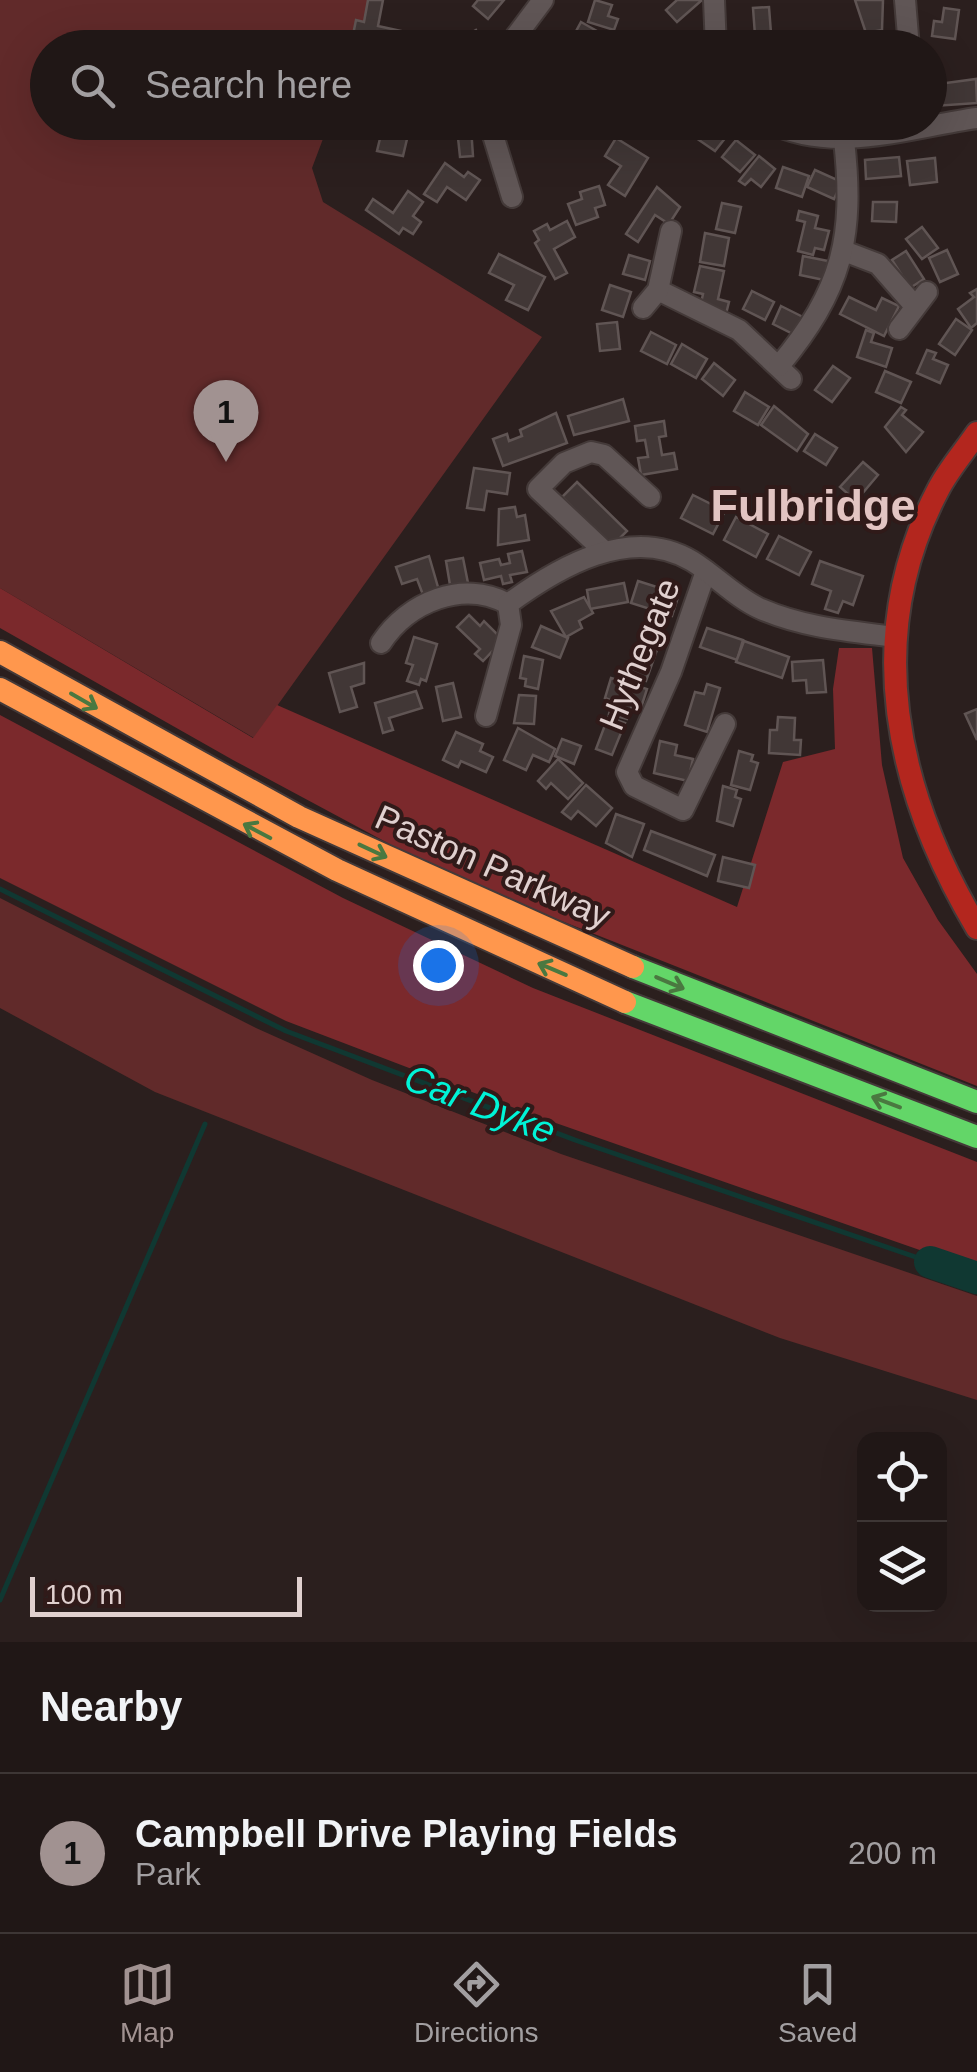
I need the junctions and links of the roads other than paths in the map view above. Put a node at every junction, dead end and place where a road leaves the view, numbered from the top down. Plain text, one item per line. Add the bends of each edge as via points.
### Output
1 (543, 0) edge
2 (714, 0) edge
3 (905, 0) edge
4 (520, 30) edge
5 (715, 30) edge
6 (908, 30) edge
7 (977, 118) edge
8 (947, 121) edge
9 (495, 140) edge
10 (844, 140) edge
11 (512, 197) dead end
12 (671, 231) dead end
13 (844, 251) junction
14 (658, 290) junction
15 (642, 308) dead end
16 (899, 328) dead end
17 (977, 433) edge
18 (650, 497) dead end
19 (604, 551) junction
20 (706, 571) junction
21 (508, 604) junction
22 (896, 637) junction
23 (380, 642) dead end
24 (0, 652) edge
25 (0, 689) edge
26 (486, 716) dead end
27 (725, 724) dead end
28 (977, 928) edge
29 (977, 1102) edge
30 (977, 1137) edge

1 - 4 street
2 - 5 street
3 - 6 street
7 - 8 street
9 - 11 street
10 - 13 street via 850,193
12 - 14 street
13 - 14 street via 815,322 785,372 740,330
13 - 16 street via 878,264 920,298
14 - 15 street
17 - 22 main road via 928,510
18 - 19 street, Hythegate via 604,455 591,452 548,475 538,489
19 - 20 street, Hythegate via 656,550 688,558
19 - 21 street, Hythegate via 546,576
20 - 22 street, Hythegate via 757,607 806,626
20 - 27 street, Hythegate via 626,772 634,786 684,810
21 - 23 street via 478,592 446,596 395,622
21 - 26 street via 510,624
22 - 28 main road via 894,694 910,796 933,856
24 -> 29 main road, Paston Parkway via 298,816 474,898 702,997
30 -> 25 main road, Paston Parkway via 686,1026 469,933 286,846

